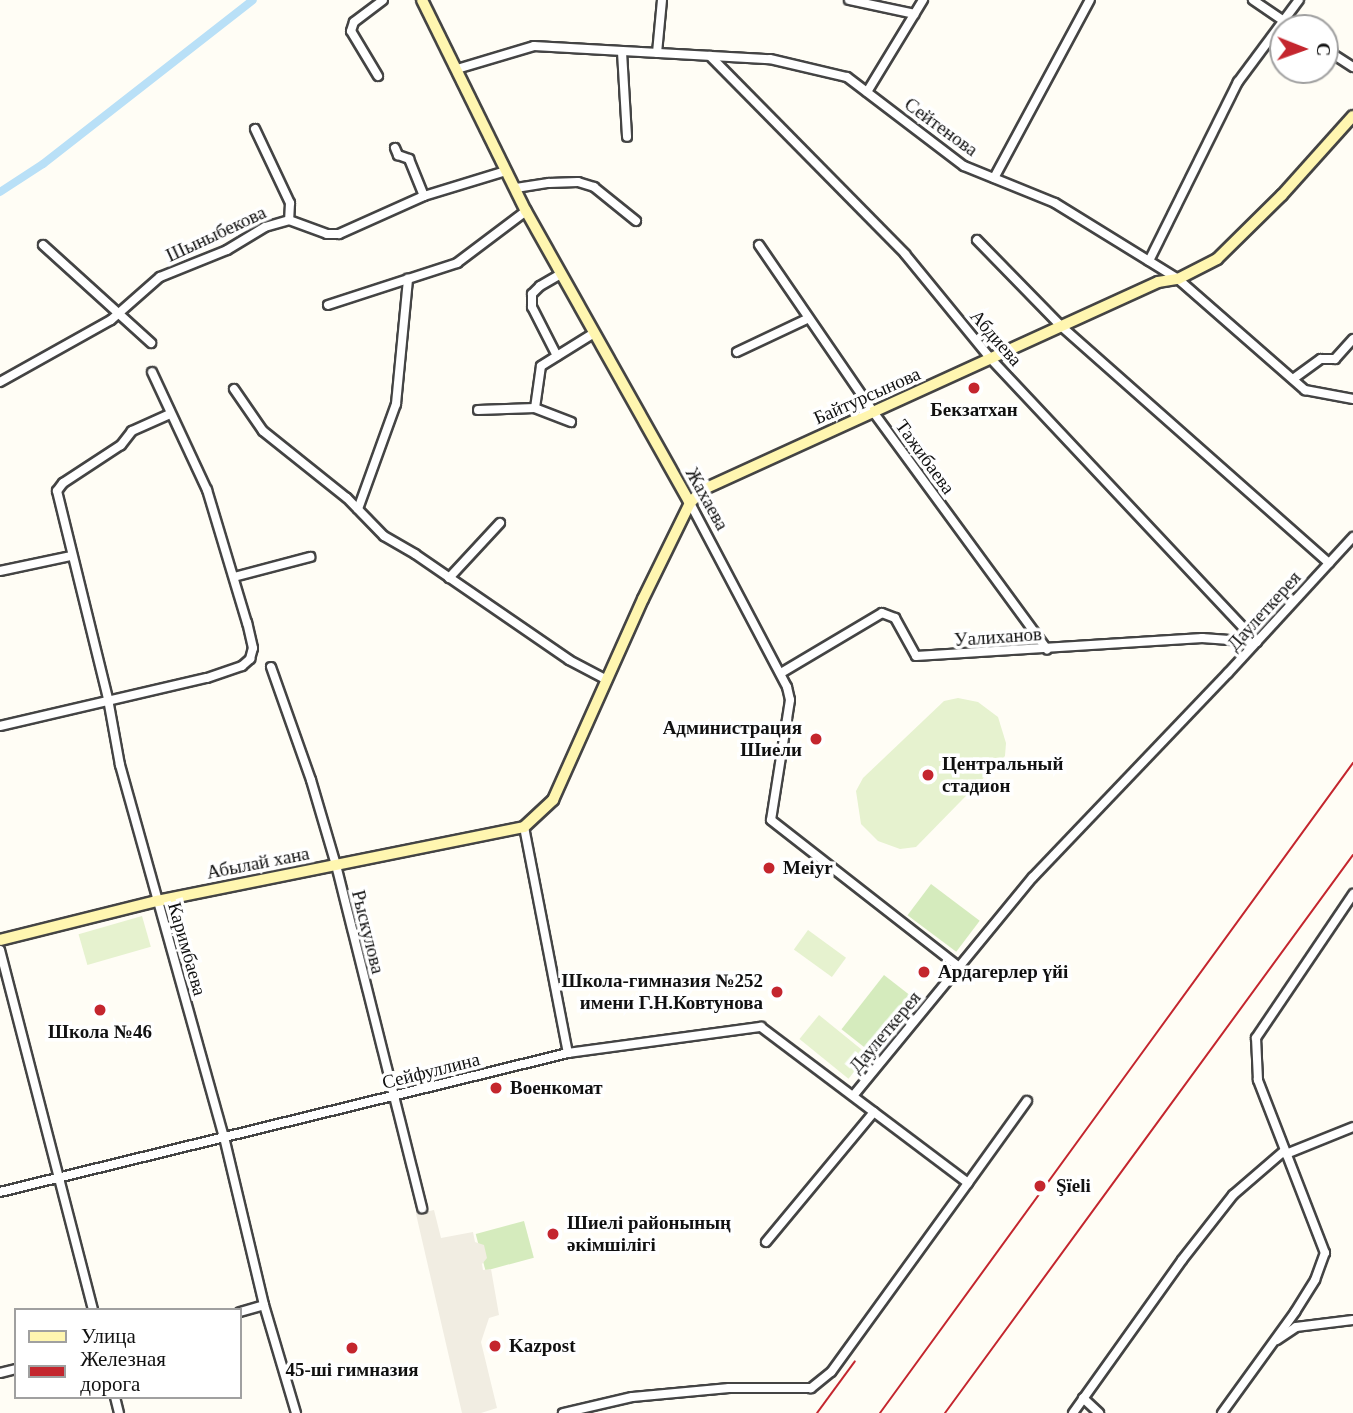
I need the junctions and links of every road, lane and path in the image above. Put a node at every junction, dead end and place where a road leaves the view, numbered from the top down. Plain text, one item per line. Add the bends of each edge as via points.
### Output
1 (383, 0) edge
2 (422, 0) edge
3 (662, 0) edge
4 (849, 0) edge
5 (923, 0) edge
6 (1090, 0) edge
7 (1253, 0) edge
8 (915, 14) junction
9 (1274, 14) edge
10 (1269, 41) edge
11 (622, 52) junction
12 (657, 53) junction
13 (710, 56) junction
14 (457, 69) junction
15 (378, 76) dead end
16 (867, 92) junction
17 (1353, 116) edge
18 (255, 130) dead end
19 (627, 137) dead end
20 (395, 148) dead end
21 (506, 171) junction
22 (994, 178) junction
23 (516, 188) junction
24 (424, 196) junction
25 (526, 211) junction
26 (289, 220) junction
27 (636, 220) dead end
28 (977, 240) dead end
29 (759, 245) dead end
30 (43, 246) dead end
31 (1149, 261) junction
32 (561, 274) junction
33 (408, 279) junction
34 (1178, 279) junction
35 (328, 305) dead end
36 (118, 313) junction
37 (807, 319) junction
38 (1061, 326) junction
39 (594, 333) junction
40 (1353, 339) edge
41 (150, 343) dead end
42 (737, 352) dead end
43 (557, 356) junction
44 (991, 359) junction
45 (152, 372) dead end
46 (1293, 379) junction
47 (0, 382) edge
48 (234, 389) dead end
49 (1353, 399) edge
50 (534, 408) junction
51 (478, 410) dead end
52 (874, 413) junction
53 (170, 414) junction
54 (571, 422) dead end
55 (690, 503) junction
56 (358, 509) junction
57 (500, 523) dead end
58 (1353, 537) edge
59 (71, 556) junction
60 (310, 557) dead end
61 (1329, 563) junction
62 (0, 571) edge
63 (234, 577) junction
64 (449, 578) junction
65 (1256, 642) junction
66 (1047, 649) junction
67 (271, 667) dead end
68 (781, 673) junction
69 (607, 680) junction
70 (108, 699) junction
71 (0, 726) edge
72 (524, 827) junction
73 (336, 865) junction
74 (1353, 894) edge
75 (157, 901) junction
76 (0, 940) edge
77 (0, 950) edge
78 (959, 967) junction
79 (568, 1053) junction
80 (396, 1095) junction
81 (853, 1096) junction
82 (1027, 1101) dead end
83 (874, 1112) junction
84 (1353, 1127) edge
85 (224, 1137) junction
86 (1285, 1153) junction
87 (59, 1177) junction
88 (968, 1183) junction
89 (0, 1192) edge
90 (422, 1208) dead end
91 (766, 1242) dead end
92 (264, 1305) junction
93 (92, 1308) edge
94 (242, 1311) edge
95 (1353, 1320) edge
96 (1269, 1345) junction
97 (1083, 1398) junction
98 (296, 1413) edge
99 (563, 1413) edge
100 (1073, 1413) edge
101 (1099, 1413) edge
102 (1222, 1413) edge

1 - 15 street via 354,22 351,31
2 - 14 main road, Жахаева
3 - 12 street
4 - 8 street
5 - 8 street
6 - 22 street
7 - 9 street
8 - 16 street
10 - 31 street via 1238,82
11 - 12 street, Сейтенова
11 - 14 street, Сейтенова via 534,46
11 - 19 street
12 - 13 street, Сейтенова
13 - 16 street, Сейтенова via 770,59 847,76
13 - 44 street, Абдиева via 905,254
14 - 21 main road, Жахаева
16 - 22 street, Сейтенова via 964,166
17 - 34 main road, Байтурсынова via 1217,260
18 - 26 street via 290,203
20 - 24 street via 398,155 409,159
21 - 23 main road, Жахаева
21 - 24 street, Шыныбекова
22 - 31 street, Сейтенова via 1055,203
23 - 25 main road, Жахаева
23 - 27 street via 549,183 594,187
24 - 26 street, Шыныбекова via 339,234
25 - 32 main road, Жахаева
25 - 33 street via 457,263
26 - 36 street, Шыныбекова via 160,277
28 - 38 street
29 - 37 street, Тажибаева
30 - 36 street
31 - 34 street, Сейтенова
32 - 39 main road, Жахаева
32 - 43 street via 540,286 531,307
33 - 35 street
33 - 56 street via 396,404
34 - 38 main road, Байтурсынова via 1158,282
34 - 46 street, Сейтенова
36 - 41 street
36 - 47 street, Шыныбекова via 83,338
37 - 42 street
37 - 52 street, Тажибаева
38 - 44 main road, Байтурсынова
38 - 61 street
39 - 43 street
39 - 55 main road, Жахаева
40 - 46 street via 1335,359 1321,359
43 - 50 street via 541,366
44 - 52 main road, Байтурсынова
44 - 65 street, Абдиева
45 - 53 street
46 - 49 street, Сейтенова via 1305,390
48 - 56 street via 263,431
50 - 51 street
50 - 54 street
52 - 55 main road, Байтурсынова via 702,490
52 - 66 street, Тажибаева
53 - 59 street, Каримбаева via 132,431 121,445 57,491
53 - 63 street via 207,490
55 - 68 street, Жахаева
55 - 69 main road, Байтурсынова
56 - 64 street via 384,536
57 - 64 street
58 - 61 street, Даулеткерея
59 - 62 street
59 - 70 street, Каримбаева
60 - 63 street
61 - 65 street, Даулеткерея
63 - 70 street via 253,648 243,666
64 - 69 street via 569,660
65 - 66 street, Уалиханов via 1202,638
65 - 78 street, Даулеткерея via 1033,877
66 - 68 street, Уалиханов via 916,656 895,618 882,613
67 - 73 street, Рыскулова
68 - 78 street, Жахаева via 790,700 771,820
69 - 72 main road, Байтурсынова via 553,800
70 - 71 street
70 - 75 street, Каримбаева via 120,765
72 - 73 main road, Абылай хана
72 - 79 street
73 - 75 main road, Абылай хана
73 - 80 street, Рыскулова
74 - 86 street via 1256,1038 1258,1080
75 - 76 main road, Абылай хана
75 - 85 street, Каримбаева
77 - 87 street
78 - 81 street, Даулеткерея
79 - 80 street, Сейфуллина
79 - 81 street, Сейфуллина via 761,1027
80 - 85 street, Сейфуллина
80 - 90 street, Рыскулова
81 - 83 street, Даулеткерея
82 - 88 street
83 - 88 street, Даулеткерея
83 - 91 street
84 - 86 street
85 - 87 street, Сейфуллина
85 - 92 street, Каримбаева
86 - 96 street via 1325,1253 1315,1280
86 - 97 street via 1233,1195
87 - 89 street, Сейфуллина
87 - 93 street
88 - 99 street via 831,1372 811,1388 729,1388 632,1397
92 - 94 street
92 - 98 street, Каримбаева
95 - 96 street via 1296,1327
96 - 102 street
97 - 100 street
97 - 101 street

